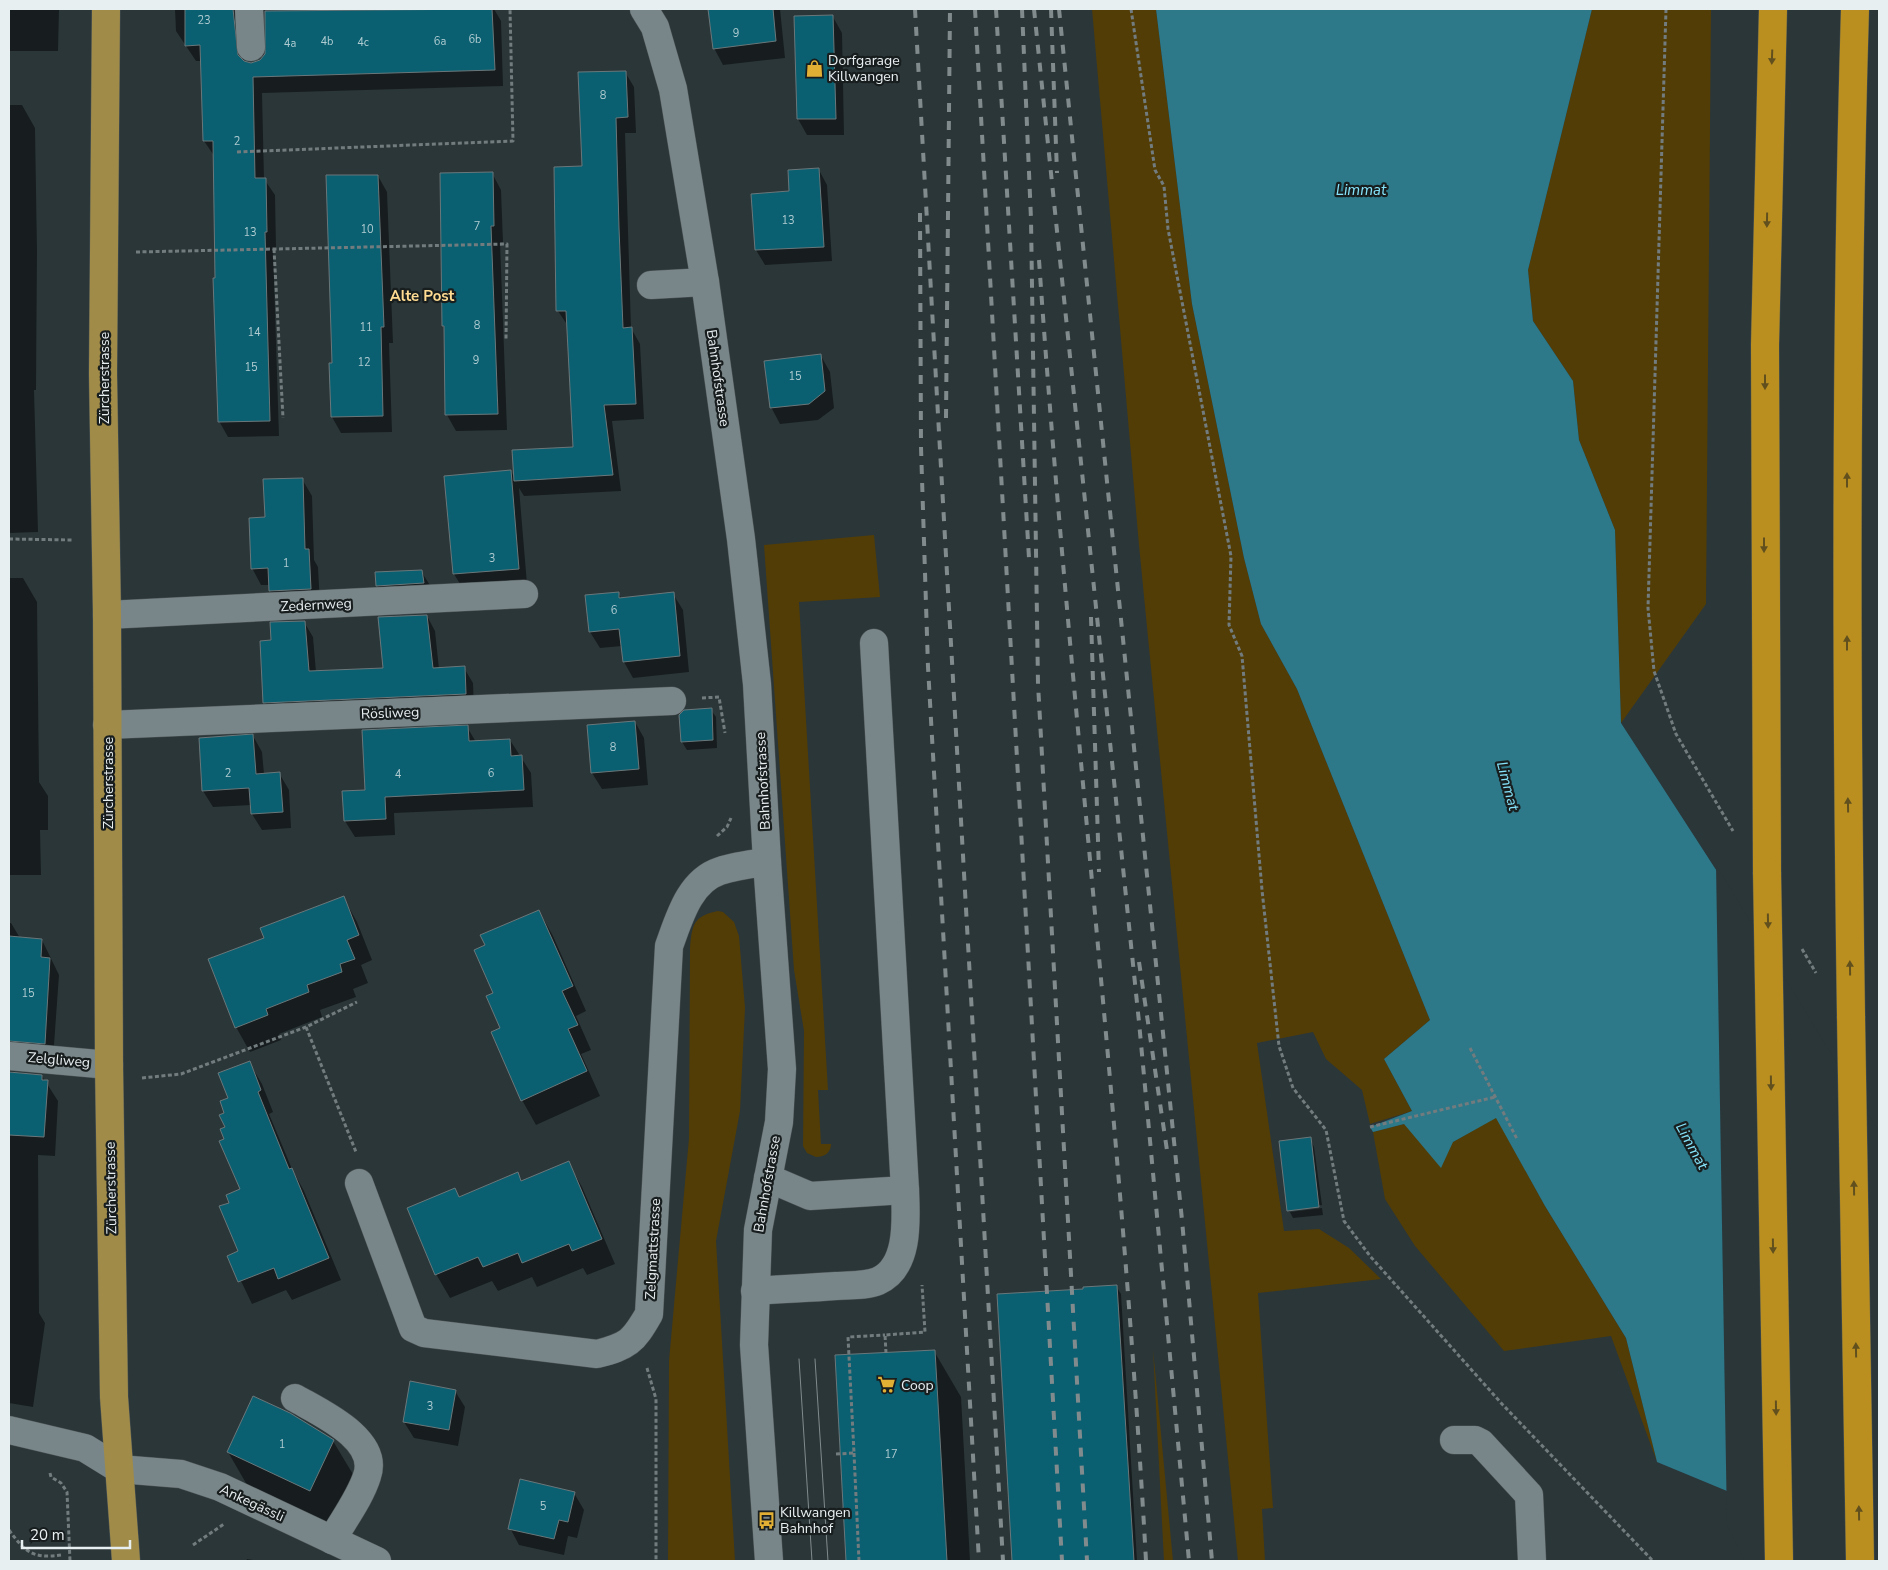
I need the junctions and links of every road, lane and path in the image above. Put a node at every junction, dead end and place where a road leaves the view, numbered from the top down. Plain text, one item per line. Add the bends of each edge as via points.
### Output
1 (106, 9) edge
2 (249, 9) edge
3 (510, 9) edge
4 (644, 9) edge
5 (1131, 9) edge
6 (1666, 9) edge
7 (1773, 9) edge
8 (1855, 9) edge
9 (251, 47) dead end
10 (237, 152) dead end
11 (105, 249) junction
12 (274, 249) junction
13 (704, 282) junction
14 (651, 285) dead end
15 (506, 340) dead end
16 (282, 418) dead end
17 (9, 539) edge
18 (106, 541) junction
19 (524, 594) dead end
20 (107, 615) junction
21 (874, 643) dead end
22 (672, 701) dead end
23 (107, 725) junction
24 (1735, 835) dead end
25 (767, 862) junction
26 (1800, 945) dead end
27 (1820, 979) dead end
28 (357, 1002) dead end
29 (306, 1027) junction
30 (1470, 1048) dead end
31 (9, 1056) edge
32 (109, 1073) junction
33 (1495, 1097) junction
34 (1370, 1127) dead end
35 (1517, 1139) dead end
36 (768, 1178) junction
37 (359, 1183) joint
38 (905, 1190) junction
39 (756, 1291) junction
40 (925, 1332) dead end
41 (637, 1336) junction
42 (885, 1336) junction
43 (886, 1353) dead end
44 (295, 1398) dead end
45 (9, 1430) edge
46 (1454, 1440) dead end
47 (854, 1453) junction
48 (836, 1454) dead end
49 (50, 1469) dead end
50 (120, 1469) junction
51 (228, 1522) dead end
52 (9, 1530) edge
53 (332, 1540) junction
54 (193, 1545) dead end
55 (61, 1555) dead end
56 (43, 1559) edge
57 (125, 1560) edge
58 (70, 1561) edge
59 (378, 1561) edge
60 (656, 1561) edge
61 (769, 1561) edge
62 (859, 1561) edge
63 (1532, 1561) edge
64 (1653, 1561) edge
65 (1779, 1561) edge
66 (1860, 1561) edge

1 - 11 main road, Zürcherstrasse
2 - 9 street
3 - 10 path via 513,140
4 - 13 street, Bahnhofstrasse via 655,27 673,89
5 - 64 path via 1155,170 1164,186 1168,229 1231,556 1229,625 1242,656 1279,1046 1293,1088 1326,1130 1344,1221 1370,1256 1502,1404
6 - 24 path via 1648,608 1654,671 1676,734
7 -> 65 highway, bridge via 1765,355 1767,872
66 -> 8 highway, bridge via 1847,735 1847,346
11 - 12 path via 148,252
11 - 18 main road, Zürcherstrasse
12 - 15 path via 508,244
12 - 16 path
13 - 14 street
13 - 25 street, Bahnhofstrasse via 741,539 756,674
17 - 18 path
18 - 20 main road, Zürcherstrasse
19 - 20 street, Zedernweg
20 - 23 main road, Zürcherstrasse
21 - 38 street
22 - 23 street, Rösliweg
23 - 32 main road, Zürcherstrasse
25 - 36 street, Bahnhofstrasse via 782,1069 779,1122
25 - 41 street, Zelgmattstrasse via 719,871 704,882 686,901 669,946 649,1314
26 - 27 path
28 - 29 path
29 - 32 path via 181,1074
29 - 37 path via 358,1159
30 - 33 path
31 - 32 street, Zelgliweg
32 - 50 main road, Zürcherstrasse via 114,1397
33 - 34 path
33 - 35 path
36 - 38 street via 810,1196
36 - 39 street, Bahnhofstrasse via 758,1230
37 - 41 street, Zelgmattstrasse via 413,1328 424,1333 597,1354 620,1348
38 - 39 street via 903,1242 899,1258 887,1275 867,1284
39 - 61 street, Bahnhofstrasse via 754,1345
40 - 42 path
41 - 60 path via 656,1399
42 - 43 path
42 - 47 path via 848,1337
44 - 53 street via 349,1429 369,1456 368,1474
45 - 50 street via 85,1448
46 - 63 street via 1480,1443 1530,1495
47 - 48 path
47 - 62 path
49 - 58 path via 51,1477 67,1492
50 - 53 street, Ankegässli via 181,1474 220,1487
50 - 57 main road, Zürcherstrasse
51 - 54 path
52 - 56 path via 23,1548
53 - 59 street, Ankegässli
55 - 56 path

